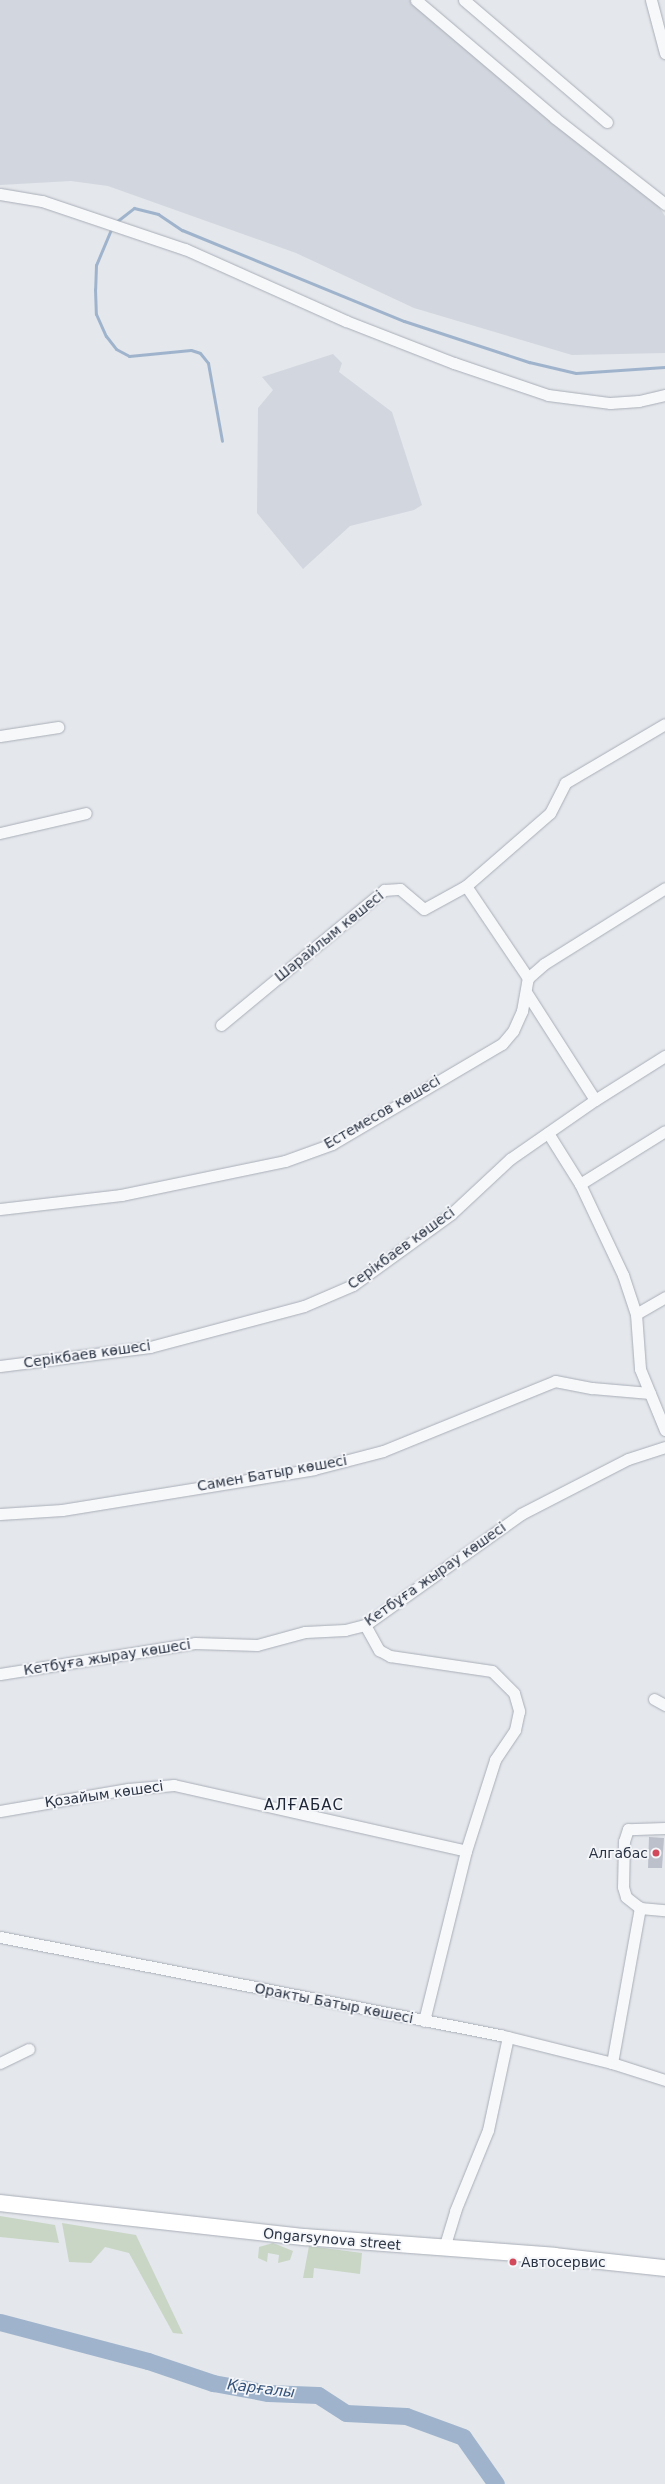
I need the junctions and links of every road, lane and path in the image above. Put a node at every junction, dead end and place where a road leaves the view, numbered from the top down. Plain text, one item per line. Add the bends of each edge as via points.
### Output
1 (416, 0) edge
2 (464, 0) edge
3 (651, 0) edge
4 (665, 53) edge
5 (607, 122) dead end
6 (0, 194) edge
7 (665, 204) edge
8 (665, 395) edge
9 (665, 724) edge
10 (58, 727) dead end
11 (0, 736) edge
12 (86, 814) dead end
13 (0, 834) edge
14 (466, 886) junction
15 (665, 888) edge
16 (528, 978) junction
17 (526, 992) junction
18 (221, 1025) dead end
19 (665, 1056) edge
20 (595, 1100) junction
21 (665, 1131) edge
22 (548, 1133) junction
23 (580, 1184) junction
24 (0, 1209) edge
25 (665, 1297) edge
26 (636, 1314) junction
27 (0, 1366) edge
28 (650, 1393) junction
29 (665, 1430) edge
30 (665, 1447) edge
31 (0, 1514) edge
32 (364, 1624) junction
33 (0, 1674) edge
34 (654, 1698) dead end
35 (665, 1705) edge
36 (0, 1811) edge
37 (665, 1828) edge
38 (466, 1851) junction
39 (640, 1908) junction
40 (665, 1910) edge
41 (0, 1937) edge
42 (424, 2021) junction
43 (508, 2037) junction
44 (28, 2049) dead end
45 (0, 2063) edge
46 (612, 2063) junction
47 (665, 2080) edge
48 (0, 2203) edge
49 (444, 2248) junction
50 (665, 2268) edge

1 - 7 street via 555,118
2 - 5 street
3 - 4 street
6 - 8 street via 42,201 185,249 346,321 461,366 548,395 610,403 639,401
9 - 14 street, Шарайлым көшесі via 565,783 550,813
10 - 11 street
12 - 13 street
14 - 16 street
14 - 18 street, Шарайлым көшесі via 424,909 400,889 384,890
15 - 16 street via 544,964
16 - 17 street, Естемесов көшесі
17 - 20 street
17 - 24 street, Естемесов көшесі via 522,1012 513,1031 502,1044 332,1144 285,1161 121,1195
19 - 20 street, Серікбаев көшесі
20 - 22 street, Серікбаев көшесі
21 - 23 street
22 - 23 street
22 - 27 street, Серікбаев көшесі via 510,1159 451,1214 353,1285 304,1306 150,1346
23 - 26 street via 623,1275
25 - 26 street
26 - 28 street via 640,1369
28 - 29 street
28 - 31 street, Самен Батыр көшесі via 592,1388 555,1381 383,1451 314,1469 62,1510
30 - 32 street, Кетбұға жырау көшесі via 628,1459 521,1514
32 - 33 street, Кетбұға жырау көшесі via 344,1630 306,1632 257,1645 195,1643
32 - 38 street via 379,1650 390,1656 492,1671 514,1693 519,1711 515,1730 495,1760
34 - 35 street
36 - 38 street, Қозайым көшесі via 128,1789 174,1785
37 - 39 street via 631,1826 625,1834 623,1887 626,1897
38 - 42 street
39 - 40 street
39 - 46 street
41 - 42 street, Оракты Батыр көшесі
42 - 43 street, Оракты Батыр көшесі
43 - 46 street, Оракты Батыр көшесі
43 - 49 street via 488,2130 455,2210
44 - 45 street
46 - 47 street, Оракты Батыр көшесі
48 - 49 main road, Ongarsynova street via 269,2233
49 - 50 main road, Ongarsynova street

